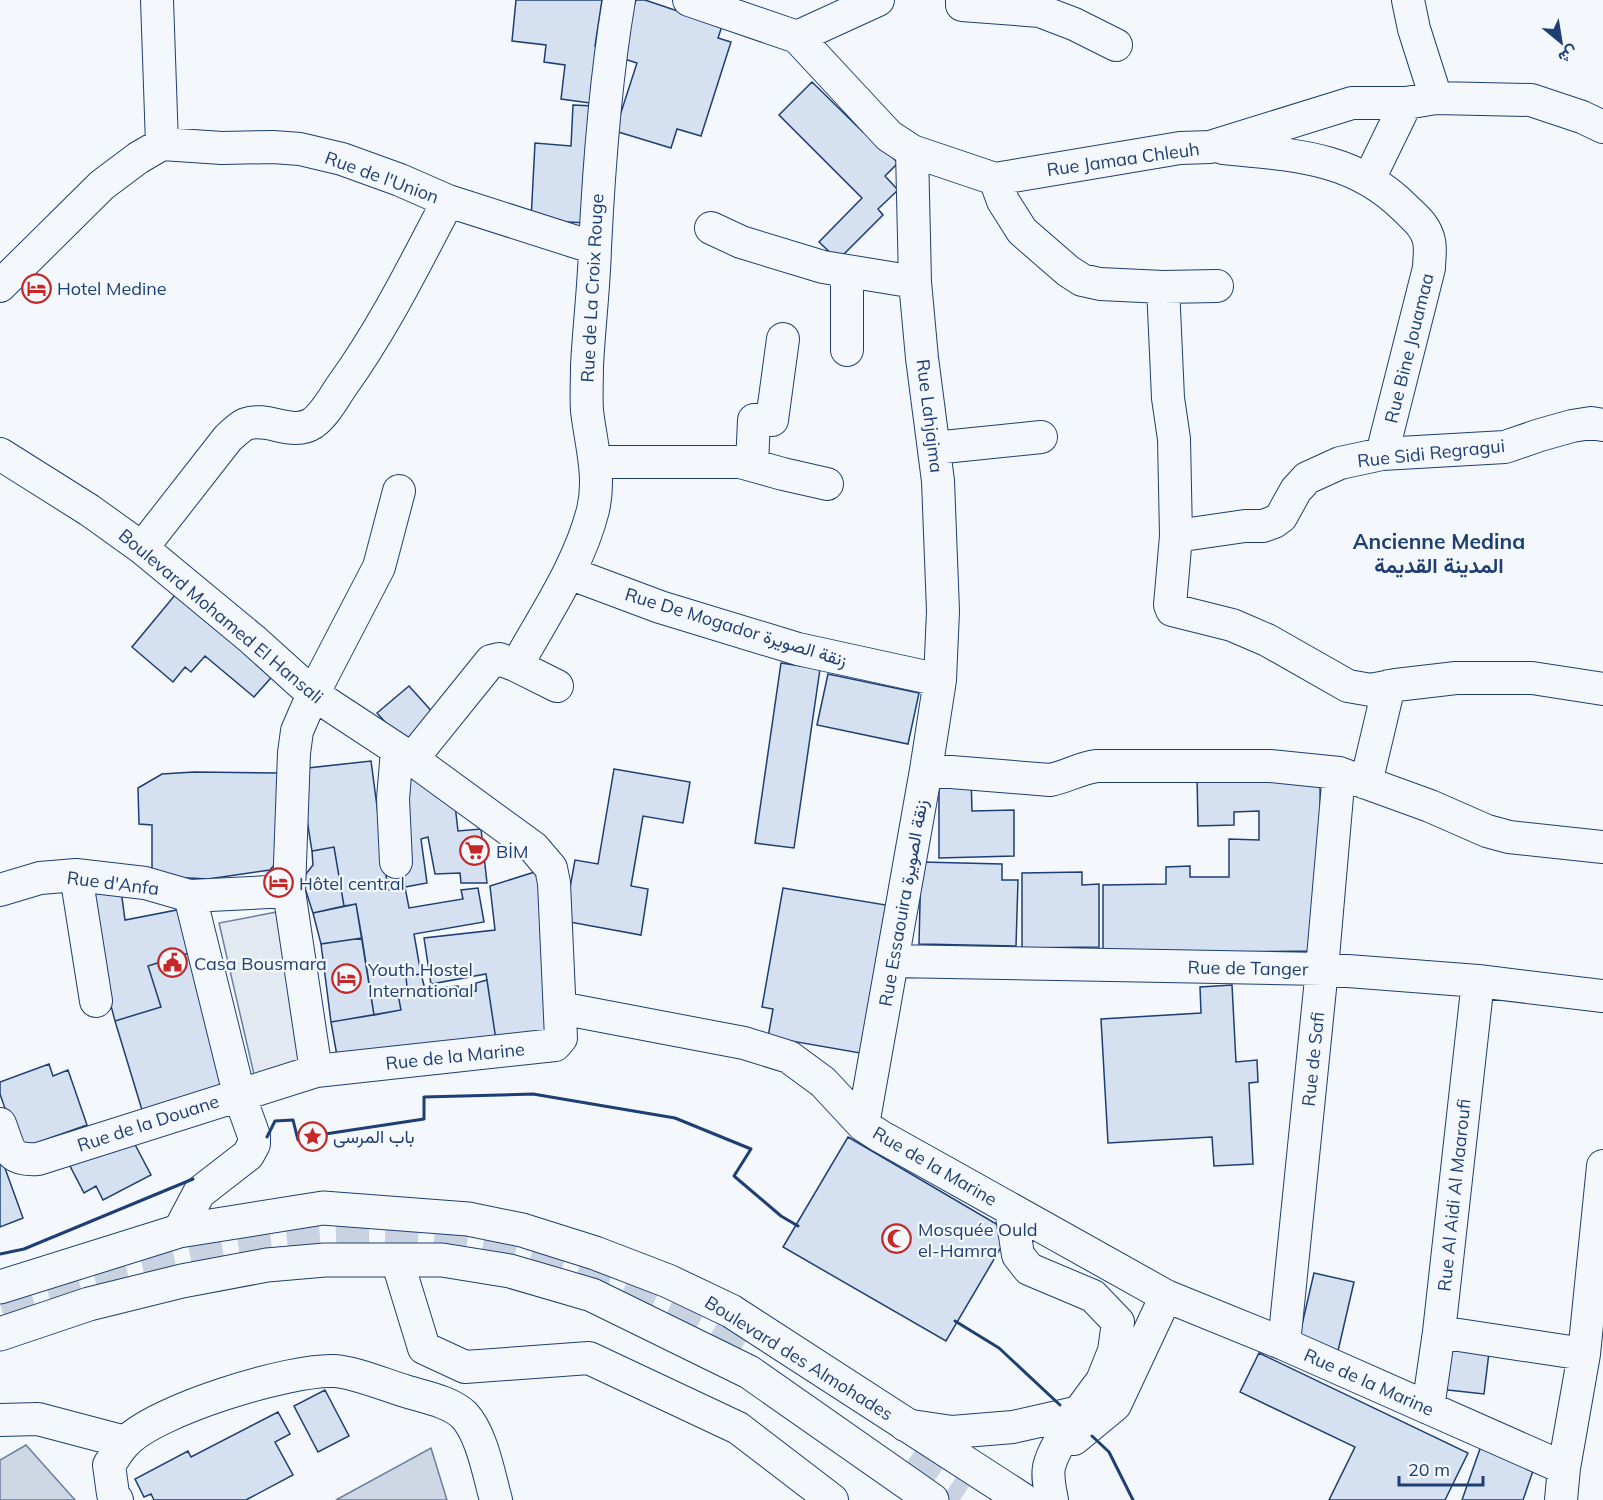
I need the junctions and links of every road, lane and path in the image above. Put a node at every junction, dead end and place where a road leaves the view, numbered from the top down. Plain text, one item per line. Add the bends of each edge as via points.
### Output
1 (157, 0) edge
2 (619, 0) edge
3 (689, 0) edge
4 (878, 0) edge
5 (962, 0) edge
6 (1408, 0) edge
7 (797, 37) junction
8 (1116, 45) dead end
9 (1421, 100) junction
10 (1603, 127) edge
11 (162, 144) junction
12 (1210, 147) junction
13 (912, 151) junction
14 (995, 178) junction
15 (1369, 178) junction
16 (448, 201) junction
17 (711, 228) dead end
18 (595, 248) junction
19 (847, 271) junction
20 (2, 279) edge
21 (915, 282) junction
22 (1216, 286) dead end
23 (1163, 287) junction
24 (783, 339) dead end
25 (847, 350) dead end
26 (1603, 424) edge
27 (1041, 437) dead end
28 (934, 448) junction
29 (0, 454) edge
30 (1382, 454) junction
31 (595, 462) junction
32 (752, 464) junction
33 (827, 484) dead end
34 (399, 490) dead end
35 (1176, 536) junction
36 (142, 548) junction
37 (569, 573) junction
38 (515, 665) junction
39 (940, 680) junction
40 (557, 686) dead end
41 (1389, 686) junction
42 (1603, 688) edge
43 (313, 694) junction
44 (405, 754) junction
45 (926, 770) junction
46 (1352, 778) junction
47 (1603, 847) edge
48 (396, 862) dead end
49 (76, 875) junction
50 (0, 890) edge
51 (289, 891) junction
52 (190, 896) junction
53 (892, 962) junction
54 (1322, 969) junction
55 (1478, 981) junction
56 (1603, 996) edge
57 (96, 1001) dead end
58 (560, 1008) junction
59 (316, 1071) junction
60 (239, 1094) junction
61 (0, 1124) edge
62 (863, 1125) junction
63 (1603, 1166) edge
64 (1011, 1210) junction
65 (407, 1214) junction
66 (179, 1231) junction
67 (397, 1260) junction
68 (0, 1287) edge
69 (1166, 1296) junction
70 (1439, 1332) junction
71 (0, 1334) edge
72 (1284, 1344) junction
73 (424, 1348) junction
74 (1584, 1354) junction
75 (433, 1400) junction
76 (1428, 1408) junction
77 (1079, 1412) junction
78 (0, 1420) edge
79 (904, 1425) junction
80 (125, 1442) junction
81 (1049, 1466) junction
82 (1564, 1468) junction
83 (117, 1500) edge
84 (496, 1500) edge
85 (832, 1500) edge
86 (932, 1500) edge
87 (1023, 1500) edge
88 (1052, 1500) edge
89 (1561, 1500) edge

1 - 11 street
2 - 18 street, Rue de La Croix Rouge via 603,125
3 - 7 street, Rue Jamaa Chleuh
4 - 7 street
5 - 8 street via 962,5 1040,11
6 - 9 street
7 - 13 street, Rue Jamaa Chleuh via 889,136
9 - 10 street, Rue Jamaa Chleuh via 1531,100
9 - 12 street, Rue Jamaa Chleuh via 1352,103
9 - 15 street
11 - 16 street, Rue de l'Union via 300,149 342,159
11 - 20 street via 102,184
12 - 14 street, Rue Jamaa Chleuh via 1180,148
12 - 15 street, Rue Bine Jouamaa via 1300,156 1342,166
13 - 14 street, Rue Jamaa Chleuh
13 - 21 street, Rue Lahjajma
14 - 23 street via 1003,201 1022,231 1068,271 1082,280 1100,284
15 - 30 street, Rue Bine Jouamaa via 1423,226 1429,242 1429,268
16 - 18 street, Rue de l'Union
16 - 36 street via 357,366 321,416 297,429 255,422 239,428
17 - 19 street via 741,242
18 - 31 street, Rue de La Croix Rouge via 587,398
19 - 21 street
19 - 25 street
21 - 28 street, Rue Lahjajma
22 - 23 street
23 - 35 street via 1168,398 1174,439
24 - 32 street via 772,420 754,420
26 - 30 street, Rue Sidi Regragui via 1572,426 1505,447
27 - 28 street
28 - 39 street, Rue Lahjajma via 943,610
29 - 36 street, Boulevard Mohamed El Hansali
30 - 35 street, Rue Sidi Regragui via 1340,463 1307,478 1274,522
31 - 32 street
31 - 37 street, Rue de La Croix Rouge via 594,507
32 - 33 street
34 - 43 street via 379,567
35 - 41 street via 1172,610 1258,636 1348,686 1371,690
36 - 43 street, Boulevard Mohamed El Hansali
37 - 38 street
37 - 39 street, Rue De Mogador زنقة الصويرة via 627,596 798,650
38 - 40 street
38 - 44 street via 499,659 491,661
39 - 45 street, Rue Essaouira زنقة الصويرة
41 - 42 street via 1456,678 1532,678
41 - 46 street, Rue de Safi
43 - 44 street, Boulevard Mohamed El Hansali
43 - 51 street via 297,731 294,753
44 - 48 street via 393,799
44 - 58 street, Boulevard Mohamed El Hansali via 534,848 552,868
45 - 46 street via 1050,780 1097,766 1270,766
45 - 53 street, Rue Essaouira زنقة الصويرة
46 - 47 street via 1487,831
46 - 54 street, Rue de Safi
49 - 50 street, Rue d'Anfa via 40,878
49 - 52 street, Rue d'Anfa via 145,883
49 - 57 street
51 - 52 street, Rue d'Anfa
51 - 59 street
52 - 60 street
53 - 54 street, Rue de Tanger
53 - 62 street, Rue Essaouira زنقة الصويرة
54 - 55 street, Rue de Tanger
54 - 72 street, Rue de Safi
55 - 56 street, Rue de Tanger
55 - 70 street, Rue Al Aidi Al Maaroufi
58 - 59 street, Rue de la Marine via 561,1038 557,1044
58 - 62 street, Rue de la Marine via 744,1043 789,1057 823,1082
59 - 60 street, Rue de la Douane
60 - 61 street, Rue de la Douane via 38,1159 22,1160 14,1155
60 - 66 street via 254,1136 253,1148 199,1193
62 - 64 street, Rue de la Marine
63 - 74 street
64 - 69 street, Rue de la Marine
64 - 77 street via 1018,1255 1029,1269 1093,1296 1118,1322 1114,1352 1102,1381
65 - 66 main road, Boulevard des Almohades via 323,1208
65 - 67 main road
65 - 79 main road, Boulevard des Almohades via 468,1219 522,1230 668,1281 731,1311
66 - 68 main road, Boulevard des Almohades
67 - 71 main road via 267,1265 89,1304
67 - 73 street
67 - 86 main road via 442,1260 510,1271 592,1296 749,1372
69 - 72 street, Rue de la Marine
69 - 81 street via 1115,1405 1065,1446
70 - 74 street
70 - 76 street, Rue Al Aidi Al Maaroufi
72 - 76 street, Rue de la Marine
73 - 75 street
73 - 85 street via 465,1367 589,1358 738,1428
74 - 82 street
75 - 80 street via 337,1371 320,1371 239,1388 159,1419
75 - 84 street via 463,1415 475,1430
76 - 82 street, Rue de la Marine
77 - 79 street via 1013,1427 952,1432
77 - 81 street
78 - 80 street via 38,1419
79 - 87 main road, Boulevard des Almohades
80 - 83 street via 109,1465
81 - 87 street
81 - 88 street
82 - 89 street

